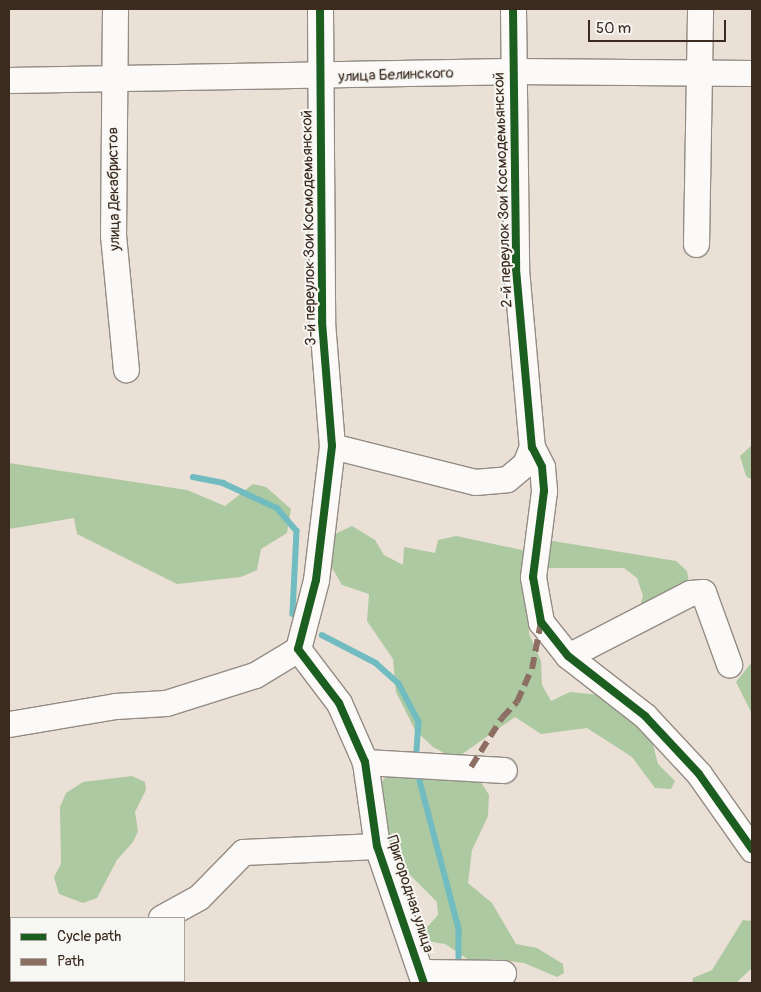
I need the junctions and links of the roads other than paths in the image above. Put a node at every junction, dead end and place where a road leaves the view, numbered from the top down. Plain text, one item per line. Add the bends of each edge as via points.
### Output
1 (115, 9) edge
2 (320, 9) edge
3 (513, 9) edge
4 (700, 9) edge
5 (513, 71) junction
6 (700, 72) junction
7 (752, 73) edge
8 (320, 77) junction
9 (116, 79) junction
10 (9, 80) edge
11 (696, 244) dead end
12 (126, 369) dead end
13 (332, 446) junction
14 (532, 447) junction
15 (298, 649) junction
16 (568, 656) junction
17 (729, 664) dead end
18 (9, 724) edge
19 (365, 762) junction
20 (504, 770) dead end
21 (377, 846) junction
22 (752, 849) edge
23 (163, 917) edge
24 (503, 973) dead end
25 (423, 977) edge

1 - 9 street, улица Декабристов
2 - 8 street, 3-й переулок Зои Космодемьянской
3 - 5 street, 2-й переулок Зои Космодемьянской
4 - 6 street
5 - 6 street, улица Белинского
5 - 8 street, улица Белинского
5 - 14 street, 2-й переулок Зои Космодемьянской via 516,269
6 - 7 street, улица Белинского
6 - 11 street
8 - 9 street, улица Белинского
8 - 13 street, 3-й переулок Зои Космодемьянской via 322,322
9 - 10 street, улица Белинского
9 - 12 street, улица Декабристов via 113,235
13 - 14 street via 475,482 507,479 525,464
13 - 15 street via 316,580
14 - 16 street, 2-й переулок Зои Космодемьянской via 542,468 544,491 534,577 541,622
15 - 18 street via 255,675 166,703 115,706
15 - 19 street, Пригородная улица via 339,702
16 - 17 street via 690,593 703,592
16 - 22 street via 645,716 699,774
19 - 20 street
19 - 21 street, Пригородная улица
21 - 23 street, Пригородная улица via 243,852 199,897
21 - 25 street, Пригородная улица
24 - 25 street

